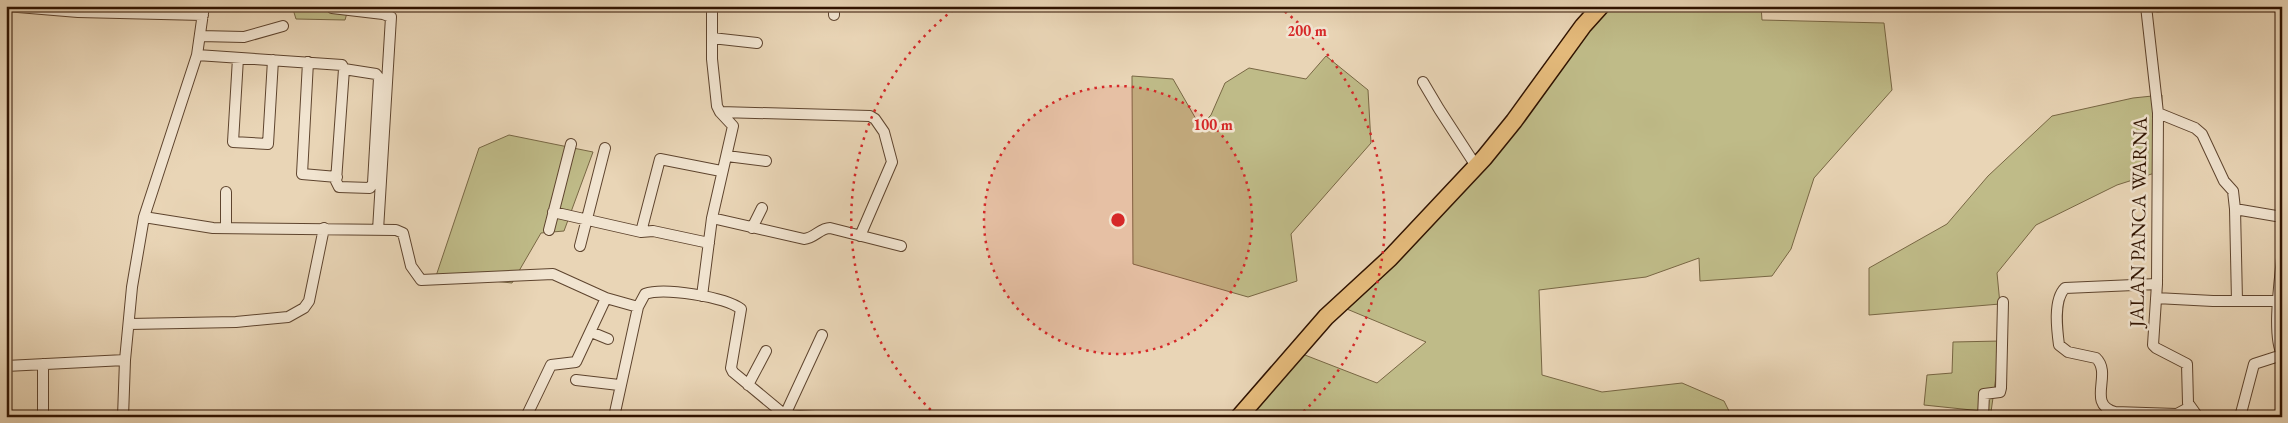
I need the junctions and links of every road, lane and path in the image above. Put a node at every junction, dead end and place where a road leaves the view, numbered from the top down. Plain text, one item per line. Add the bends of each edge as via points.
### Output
1 (6, 6) edge
2 (712, 6) edge
3 (1601, 6) edge
4 (2146, 6) edge
5 (332, 8) dead end
6 (78, 9) edge
7 (204, 10) edge
8 (283, 26) dead end
9 (200, 36) junction
10 (712, 38) junction
11 (757, 43) dead end
12 (197, 55) junction
13 (238, 58) junction
14 (273, 60) junction
15 (308, 62) junction
16 (344, 69) junction
17 (1423, 82) dead end
18 (720, 112) junction
19 (2158, 113) junction
20 (570, 144) dead end
21 (605, 148) dead end
22 (727, 156) junction
23 (766, 161) dead end
24 (1476, 166) junction
25 (721, 172) junction
26 (336, 177) junction
27 (226, 192) dead end
28 (762, 208) dead end
29 (2235, 209) junction
30 (553, 212) junction
31 (144, 217) junction
32 (2282, 217) edge
33 (712, 218) junction
34 (587, 220) junction
35 (226, 228) junction
36 (324, 228) junction
37 (752, 228) junction
38 (378, 230) junction
39 (549, 230) dead end
40 (641, 232) junction
41 (860, 236) junction
42 (709, 243) junction
43 (580, 246) dead end
44 (900, 246) dead end
45 (2282, 258) edge
46 (2281, 267) edge
47 (2157, 284) junction
48 (702, 296) junction
49 (606, 298) junction
50 (2156, 298) junction
51 (2237, 301) junction
52 (2280, 301) edge
53 (2003, 302) dead end
54 (638, 306) junction
55 (128, 324) junction
56 (591, 332) junction
57 (822, 336) dead end
58 (608, 339) dead end
59 (2281, 350) edge
60 (766, 351) dead end
61 (124, 360) junction
62 (43, 364) junction
63 (6, 366) edge
64 (576, 380) dead end
65 (620, 385) junction
66 (748, 385) junction
67 (2190, 407) junction
68 (784, 416) edge
69 (42, 417) edge
70 (123, 417) edge
71 (526, 417) edge
72 (614, 417) edge
73 (815, 417) edge
74 (1239, 417) edge
75 (1984, 417) edge
76 (2198, 417) edge
77 (2240, 417) edge

1 - 6 street
2 - 10 street
3 - 24 main road
4 - 19 street, JALAN PANCA WARNA
5 - 38 street via 391,17
6 - 7 street
7 - 9 street
8 - 9 street via 244,37
9 - 12 street
10 - 11 street
10 - 18 street via 715,98
12 - 13 street
12 - 31 street
13 - 14 street
13 - 14 street via 233,142 268,144
14 - 15 street
15 - 16 street via 342,65
15 - 26 street via 302,174
16 - 26 street
16 - 26 street via 376,74 379,78 373,183 370,188 339,187
17 - 24 street
18 - 22 street via 734,126
18 - 41 street via 870,116 875,119 887,141 892,162
19 - 29 street via 2202,134 2232,191
19 - 47 street, JALAN PANCA WARNA
20 - 30 street
21 - 34 street
22 - 23 street
22 - 25 street
24 - 74 main road via 1390,258 1326,317
25 - 33 street
25 - 40 street via 660,159
27 - 35 street
28 - 37 street
29 - 32 street
29 - 51 street
30 - 34 street
30 - 39 street
31 - 35 street
31 - 55 street
33 - 37 street
33 - 42 street
34 - 40 street
34 - 43 street
35 - 36 street
36 - 38 street
36 - 55 street via 309,301 293,315 236,322
37 - 41 street via 804,239 810,239 826,228
38 - 49 street via 403,233 411,266 420,280 553,274
40 - 42 street via 653,231
41 - 44 street
42 - 48 street
45 - 46 street
46 - 52 street
47 - 50 street, JALAN PANCA WARNA
47 - 67 street via 2065,288 2058,308 2059,345 2068,352 2099,361 2102,404 2106,410 2177,414
48 - 54 street via 650,292
48 - 66 street via 720,298 741,309 730,368
49 - 54 street
49 - 56 street
50 - 51 street
50 - 67 street, JALAN PANCA WARNA via 2153,344 2187,364
51 - 52 street
52 - 59 street
53 - 75 street via 2001,388 2000,392 1984,394
54 - 65 street
55 - 61 street
56 - 58 street
56 - 71 street via 576,362 550,366
57 - 68 street
59 - 77 street via 2254,364
60 - 66 street
61 - 62 street
61 - 70 street
62 - 63 street
62 - 69 street
64 - 65 street
65 - 72 street
66 - 68 street
67 - 76 street
68 - 73 street

